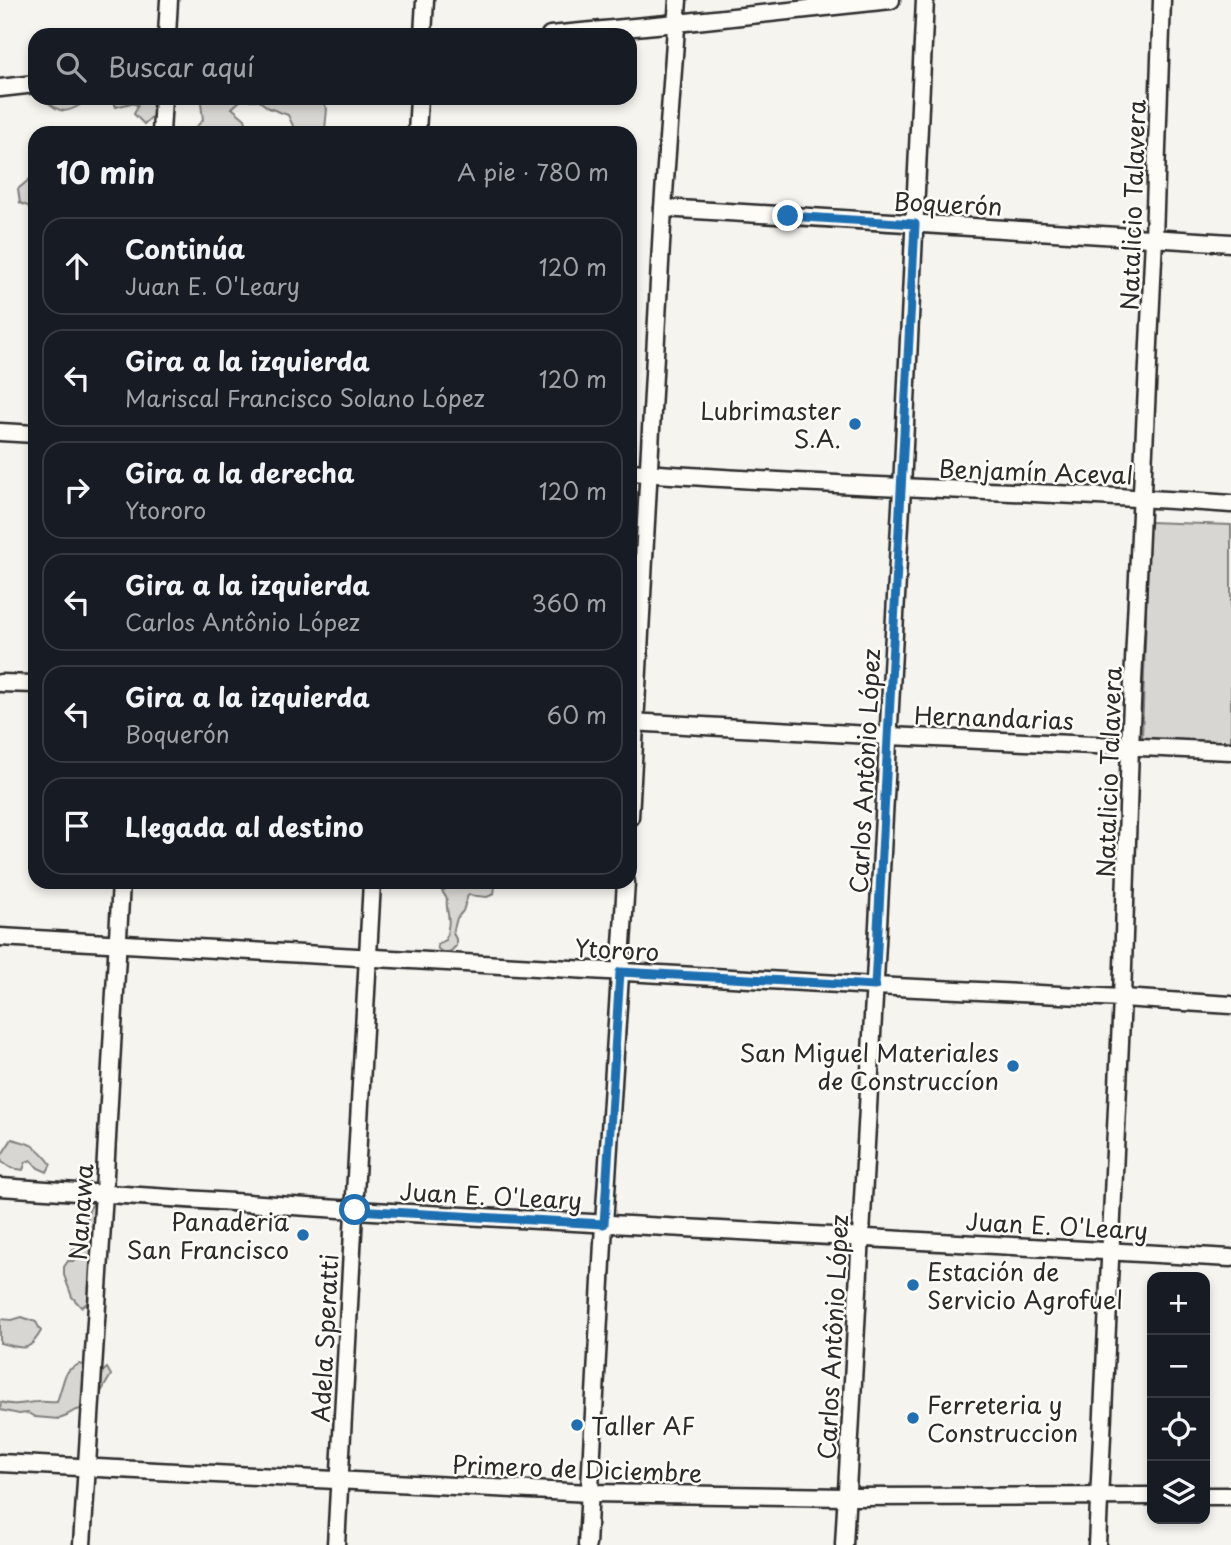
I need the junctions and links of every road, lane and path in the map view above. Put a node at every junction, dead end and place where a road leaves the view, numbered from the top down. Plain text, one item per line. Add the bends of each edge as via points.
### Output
1 (169, 0) edge
2 (425, 0) edge
3 (678, 0) edge
4 (891, 0) edge
5 (925, 0) edge
6 (1162, 0) edge
7 (677, 23) junction
8 (167, 28) edge
9 (423, 28) edge
10 (624, 28) edge
11 (28, 85) edge
12 (0, 88) edge
13 (163, 105) edge
14 (419, 105) edge
15 (161, 126) edge
16 (417, 126) edge
17 (663, 208) junction
18 (915, 224) junction
19 (1154, 238) junction
20 (1231, 243) edge
21 (0, 432) edge
22 (28, 434) edge
23 (637, 473) edge
24 (649, 474) junction
25 (902, 488) junction
26 (1143, 498) junction
27 (1231, 504) edge
28 (637, 660) edge
29 (0, 683) edge
30 (28, 684) edge
31 (637, 722) edge
32 (889, 736) junction
33 (1130, 746) junction
34 (1231, 751) edge
35 (121, 889) edge
36 (372, 889) edge
37 (626, 889) edge
38 (0, 937) edge
39 (118, 943) junction
40 (368, 957) junction
41 (620, 972) junction
42 (875, 986) junction
43 (1122, 998) junction
44 (1231, 1005) edge
45 (0, 1187) edge
46 (104, 1193) junction
47 (355, 1210) junction
48 (604, 1224) junction
49 (860, 1238) junction
50 (1110, 1250) junction
51 (1231, 1258) edge
52 (0, 1463) edge
53 (86, 1466) junction
54 (338, 1481) junction
55 (590, 1493) junction
56 (1099, 1496) junction
57 (1147, 1496) edge
58 (1210, 1496) edge
59 (1231, 1496) edge
60 (846, 1497) junction
61 (82, 1545) edge
62 (336, 1545) edge
63 (587, 1545) edge
64 (844, 1545) edge
65 (1097, 1545) edge

1 - 8 street
2 - 9 street
3 - 7 street
4 - 7 street
5 - 18 street, Carlos Antônio López
6 - 19 street, Natalicio Talavera
7 - 10 street
7 - 17 street
11 - 12 street
13 - 15 street
14 - 16 street
17 - 18 street, Boquerón
17 - 24 street
18 - 19 street, Boquerón
18 - 25 street, Carlos Antônio López
19 - 20 street, Boquerón
19 - 26 street, Natalicio Talavera
21 - 22 street
23 - 24 street, Benjamín Aceval
24 - 25 street, Benjamín Aceval
24 - 28 street
25 - 26 street, Benjamín Aceval
25 - 32 street, Carlos Antônio López
26 - 27 street, Benjamín Aceval
26 - 33 street, Natalicio Talavera
29 - 30 street
31 - 32 street, Hernandarias
32 - 33 street, Hernandarias
32 - 42 street, Carlos Antônio López
33 - 34 street, Hernandarias
33 - 43 street, Natalicio Talavera
35 - 39 street, Nanawa
36 - 40 street, Adela Speratti
37 - 41 street
38 - 39 street, Ytororo
39 - 40 street, Ytororo
39 - 46 street, Nanawa
40 - 41 street, Ytororo
40 - 47 street, Adela Speratti
41 - 42 street, Ytororo
41 - 48 street
42 - 43 street, Ytororo
42 - 49 street, Carlos Antônio López
43 - 44 street, Ytororo
43 - 50 street, Natalicio Talavera
45 - 46 street, Juan E. O'Leary
46 - 47 street, Juan E. O'Leary
46 - 53 street, Nanawa
47 - 48 street, Juan E. O'Leary
47 - 54 street, Adela Speratti
48 - 49 street, Juan E. O'Leary
48 - 55 street
49 - 50 street, Juan E. O'Leary
49 - 60 street, Carlos Antônio López
50 - 51 street, Juan E. O'Leary
50 - 56 street, Natalicio Talavera
52 - 53 street, Primero de Diciembre
53 - 54 street, Primero de Diciembre
53 - 61 street, Nanawa
54 - 55 street, Primero de Diciembre
54 - 62 street, Adela Speratti
55 - 60 street, Primero de Diciembre
55 - 63 street
56 - 57 street, Primero de Diciembre
56 - 60 street, Primero de Diciembre
56 - 65 street, Natalicio Talavera
58 - 59 street
60 - 64 street, Carlos Antônio López

